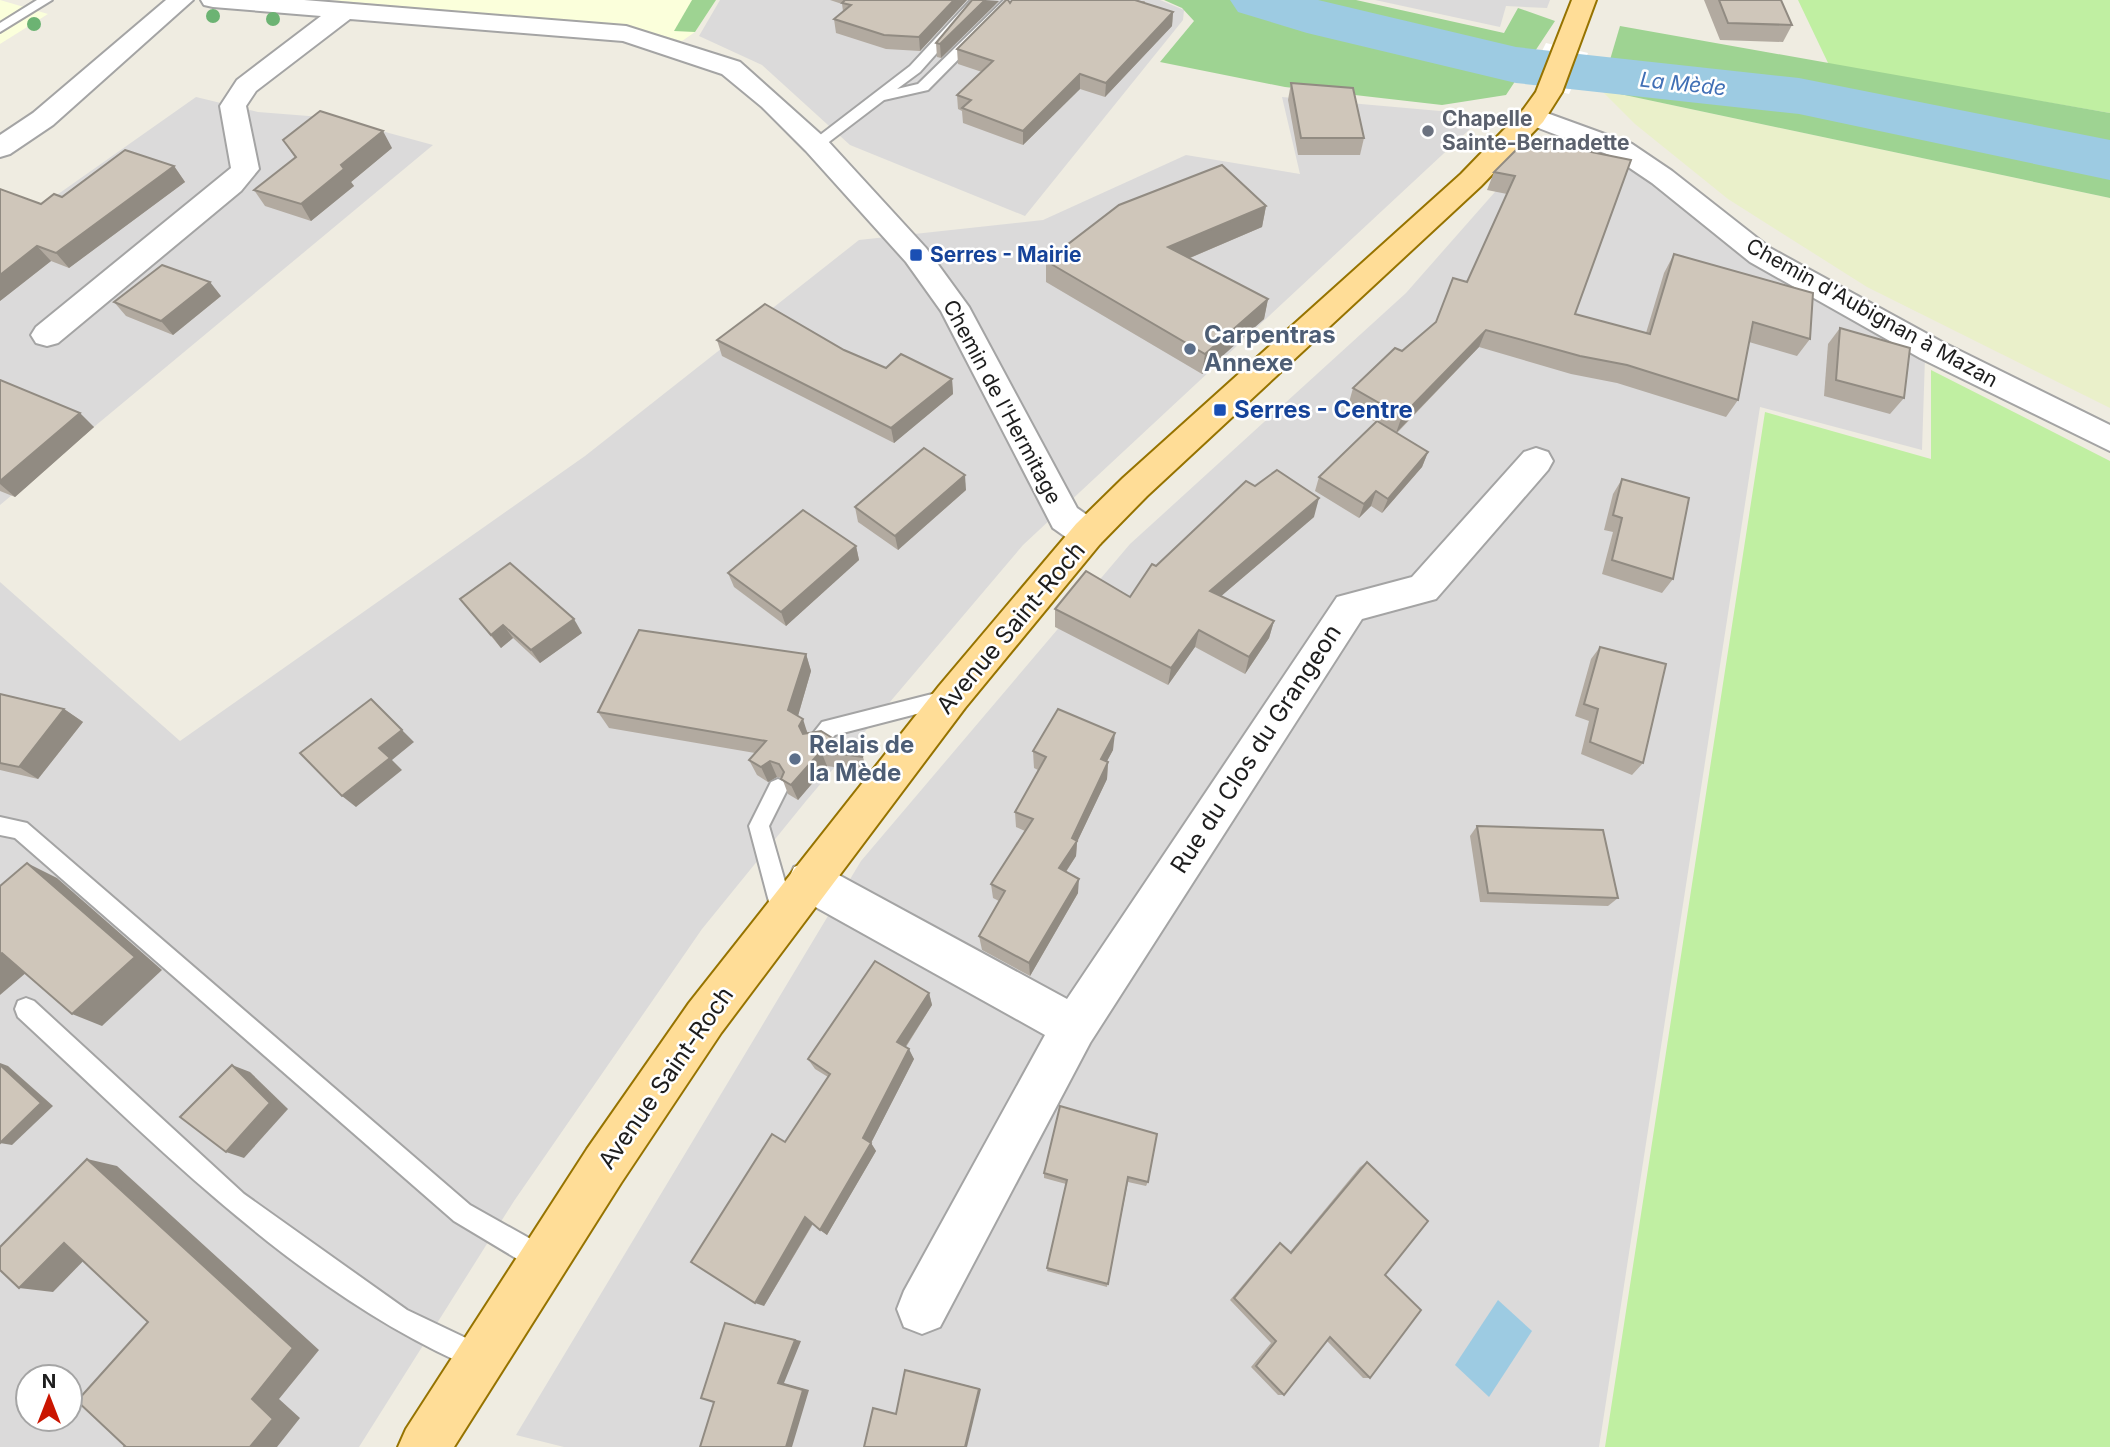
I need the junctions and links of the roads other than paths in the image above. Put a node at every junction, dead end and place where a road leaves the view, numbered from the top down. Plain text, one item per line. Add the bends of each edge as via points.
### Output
1 (46, 0) edge
2 (181, 0) edge
3 (214, 0) edge
4 (978, 0) edge
5 (1011, 0) edge
6 (1584, 0) edge
7 (344, 12) junction
8 (0, 28) edge
9 (877, 98) junction
10 (1541, 104) junction
11 (816, 145) junction
12 (0, 148) edge
13 (47, 335) dead end
14 (2110, 439) edge
15 (1536, 461) dead end
16 (1088, 534) junction
17 (952, 697) junction
18 (817, 740) edge
19 (778, 788) edge
20 (0, 826) edge
21 (796, 897) junction
22 (26, 1009) edge
23 (1074, 1027) junction
24 (543, 1260) junction
25 (922, 1309) dead end
26 (480, 1358) junction
27 (424, 1447) edge

1 - 8 lane
2 - 12 street via 43,119
3 - 7 street, Chemin de l'Hermitage
4 - 9 lane via 915,69
5 - 9 lane via 923,87
6 - 10 main road, Avenue Saint-Roch
7 - 11 street, Chemin de l'Hermitage via 626,34 731,68
7 - 13 street via 246,86 233,106 246,169
9 - 11 lane
10 - 14 street, Chemin d'Aubignan à Mazan via 1662,177 1760,255 1931,350
10 - 16 main road, Avenue Saint-Roch via 1471,180
11 - 16 street, Chemin de l'Hermitage via 916,255 954,307 1065,518
15 - 23 street, Rue du Clos du Grangeon via 1423,589 1350,607
16 - 17 main road, Avenue Saint-Roch
17 - 18 lane via 829,728
17 - 21 main road, Avenue Saint-Roch
19 - 21 lane via 759,827
20 - 24 lane via 20,830 462,1213
21 - 23 street
21 - 24 main road, Avenue Saint-Roch via 705,1018
22 - 26 lane via 236,1202 398,1319
23 - 25 street, Rue du Clos du Grangeon
24 - 26 main road, Avenue Saint-Roch
26 - 27 main road, Avenue Saint-Roch

